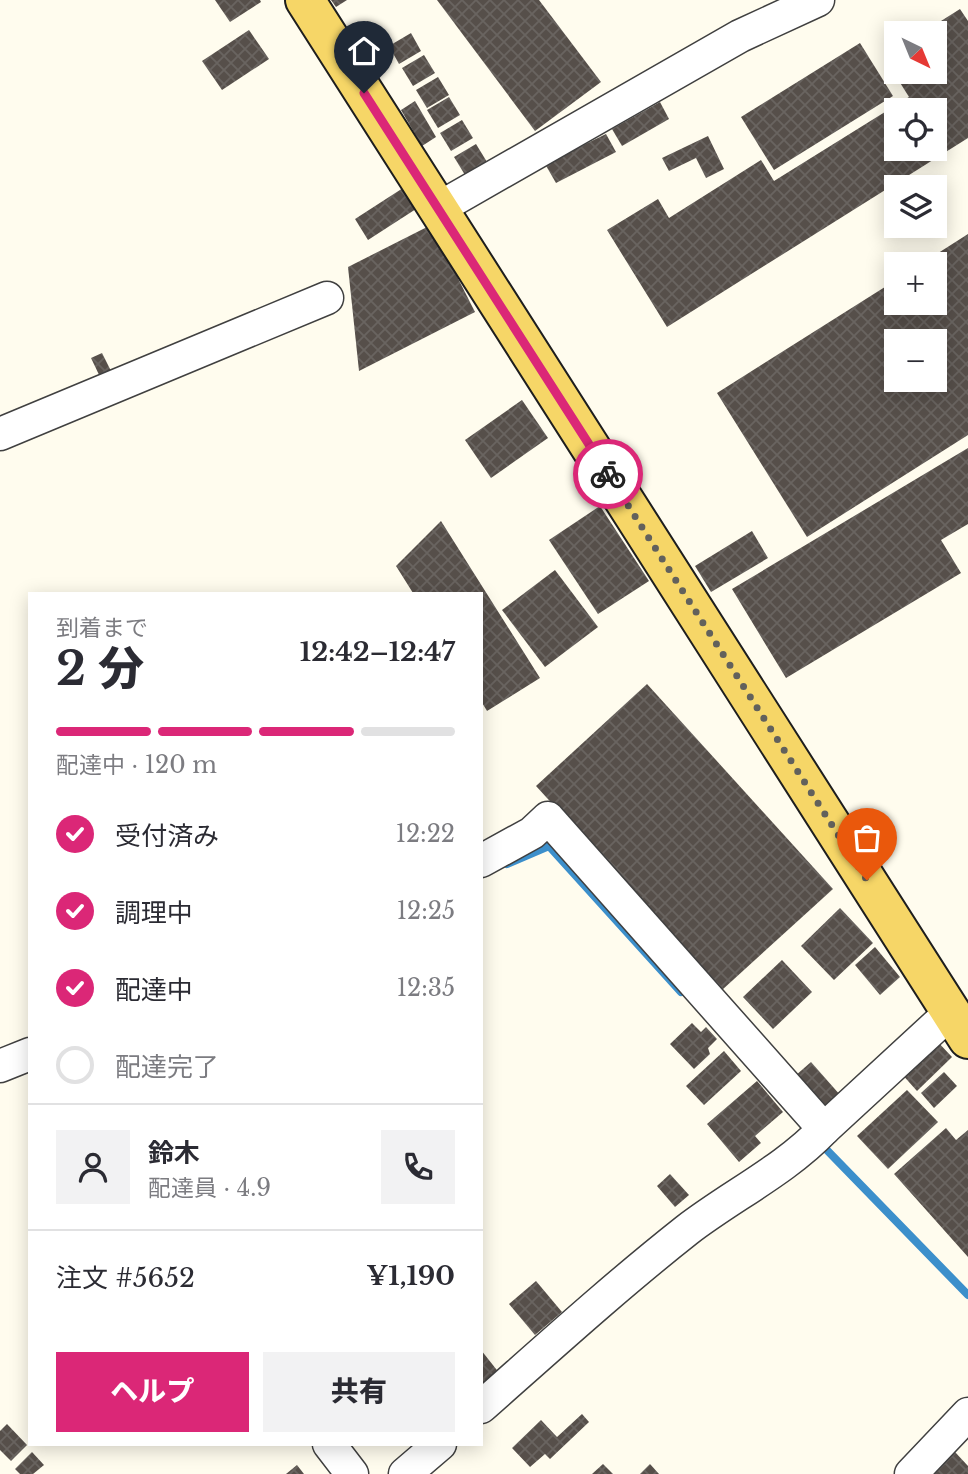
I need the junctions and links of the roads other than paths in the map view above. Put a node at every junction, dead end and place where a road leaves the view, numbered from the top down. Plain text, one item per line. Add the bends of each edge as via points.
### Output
1 (304, 0) edge
2 (818, 0) edge
3 (439, 208) junction
4 (327, 298) dead end
5 (0, 434) edge
6 (483, 861) edge
7 (960, 1026) edge
8 (824, 1129) junction
9 (483, 1405) edge
10 (968, 1414) edge
11 (331, 1446) edge
12 (438, 1446) edge
13 (352, 1474) edge
14 (405, 1474) edge
15 (911, 1474) edge

1 - 3 main road
2 - 3 street via 740,36
3 - 7 main road
4 - 5 street
6 - 8 street via 532,833 548,818
7 - 8 street
8 - 9 street via 689,1228
10 - 15 street
11 - 13 street
12 - 14 street

